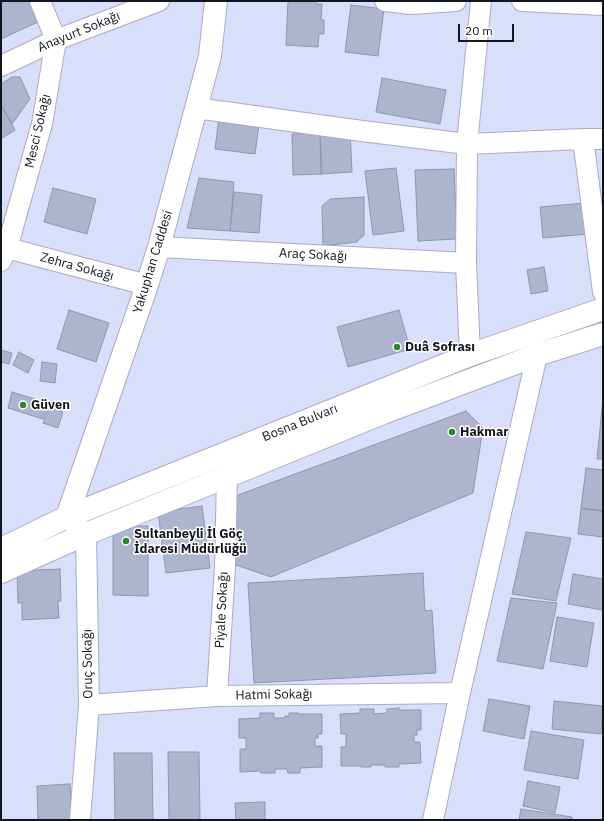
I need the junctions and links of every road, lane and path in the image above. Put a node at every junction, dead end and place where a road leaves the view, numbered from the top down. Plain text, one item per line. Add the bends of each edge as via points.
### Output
1 (40, 1) edge
2 (159, 1) edge
3 (216, 1) edge
4 (385, 1) edge
5 (456, 1) edge
6 (481, 1) edge
7 (522, 1) edge
8 (603, 5) edge
9 (56, 40) junction
10 (1, 66) edge
11 (196, 108) junction
12 (583, 139) junction
13 (603, 139) edge
14 (466, 144) junction
15 (160, 247) junction
16 (4, 254) edge
17 (466, 263) junction
18 (147, 285) junction
19 (603, 292) edge
20 (603, 309) edge
21 (603, 334) edge
22 (470, 355) junction
23 (537, 355) junction
24 (227, 476) junction
25 (66, 517) junction
26 (86, 534) junction
27 (1, 548) edge
28 (1, 572) edge
29 (460, 693) junction
30 (217, 696) junction
31 (89, 705) junction
32 (80, 820) edge
33 (433, 820) edge

1 - 9 street
2 - 9 street, Anayurt Sokağı
3 - 11 main road, Yakuphan Caddesi via 210,56
4 - 5 street via 411,4
6 - 14 street
7 - 8 street
9 - 10 street, Anayurt Sokağı
9 - 16 street, Mesci Sokağı via 42,124
11 - 14 street
11 - 15 main road, Yakuphan Caddesi
12 - 13 street
12 - 14 street
12 - 19 street
14 - 17 street
15 - 17 street, Araç Sokağı
15 - 18 main road, Yakuphan Caddesi
16 - 18 street, Zehra Sokağı
17 - 22 street
18 - 25 main road, Yakuphan Caddesi
20 - 22 main road, Bosna Bulvarı
21 - 23 main road, Bosna Bulvarı
22 - 25 main road, Bosna Bulvarı
23 - 24 main road, Bosna Bulvarı
23 - 29 street
24 - 26 main road, Bosna Bulvarı
24 - 30 street, Piyale Sokağı via 225,567
25 - 26 street
25 - 27 main road, Bosna Bulvarı
26 - 28 main road, Bosna Bulvarı
26 - 31 street, Oruç Sokağı
29 - 30 street, Hatmi Sokağı
29 - 33 street
30 - 31 street, Hatmi Sokağı
31 - 32 street, Oruç Sokağı

